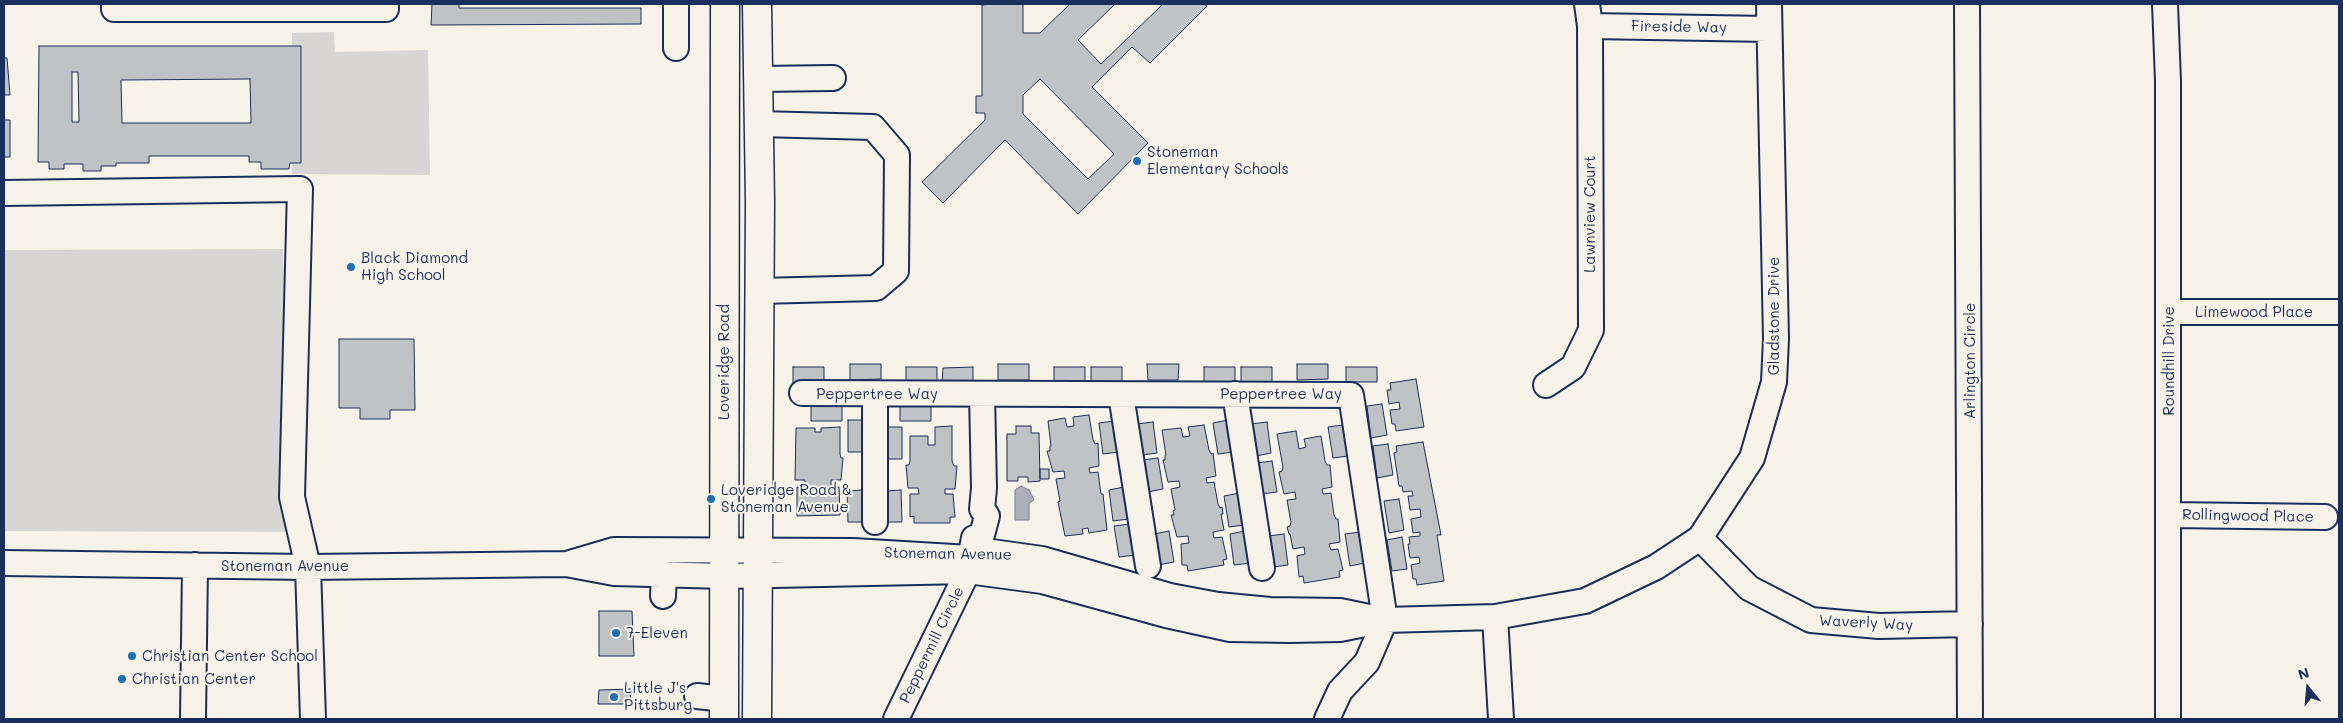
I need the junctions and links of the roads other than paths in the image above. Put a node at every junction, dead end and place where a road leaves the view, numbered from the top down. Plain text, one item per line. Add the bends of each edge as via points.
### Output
1 (114, 4) edge
2 (386, 4) edge
3 (676, 4) edge
4 (726, 4) edge
5 (757, 4) edge
6 (1769, 4) edge
7 (1967, 4) edge
8 (2165, 4) edge
9 (317, 7) edge
10 (1588, 15) edge
11 (1769, 29) junction
12 (676, 48) dead end
13 (833, 78) dead end
14 (758, 79) junction
15 (759, 124) junction
16 (4, 192) edge
17 (760, 291) junction
18 (2168, 312) junction
19 (2339, 312) edge
20 (1546, 385) dead end
21 (802, 394) dead end
22 (875, 394) junction
23 (982, 394) junction
24 (1235, 394) junction
25 (1121, 395) junction
26 (2170, 515) junction
27 (2325, 517) dead end
28 (875, 522) dead end
29 (1700, 538) junction
30 (971, 556) junction
31 (4, 563) edge
32 (725, 563) junction
33 (759, 563) junction
34 (566, 564) junction
35 (195, 565) junction
36 (308, 566) junction
37 (1148, 566) dead end
38 (1262, 568) dead end
39 (1495, 617) junction
40 (1385, 620) junction
41 (1970, 624) junction
42 (697, 696) dead end
43 (724, 709) edge
44 (193, 719) edge
45 (313, 719) edge
46 (758, 719) edge
47 (896, 719) edge
48 (1327, 719) edge
49 (1501, 719) edge
50 (1970, 719) edge
51 (2168, 719) edge

1 - 9 street via 114,9
2 - 9 street via 386,9
3 - 12 street
4 - 32 main road, Loveridge Road
5 - 14 main road
6 - 11 street, Gladstone Drive
7 - 41 street, Arlington Circle
8 - 18 street, Roundhill Drive
10 - 11 street, Fireside Way
10 - 20 street, Lawnview Court via 1591,330 1573,367
11 - 29 street, Gladstone Drive via 1776,339 1774,382 1752,458
13 - 14 street
14 - 15 main road
15 - 17 main road
15 - 17 street via 873,126 897,155 896,271 876,288
16 - 36 street via 300,188 292,497
17 - 33 main road
18 - 19 street, Limewood Place
18 - 26 street, Roundhill Drive
21 - 22 street, Peppertree Way
22 - 23 street, Peppertree Way
22 - 28 street
23 - 25 street, Peppertree Way
23 - 30 street via 982,509 987,516
24 - 25 street, Peppertree Way
24 - 38 street
24 - 40 street, Peppertree Way via 1351,395
25 - 37 street
26 - 27 street, Rollingwood Place
26 - 51 street, Roundhill Drive
29 - 39 street, Gladstone Drive via 1656,567 1585,601
29 - 41 street, Waverly Way via 1749,588 1811,620 1879,626
30 - 33 street, Stoneman Avenue via 853,551
30 - 40 street, Stoneman Avenue via 992,552 1042,559 1170,596 1218,605 1340,611
30 - 47 street, Peppermill Circle
31 - 35 street, Stoneman Avenue
32 - 33 street, Stoneman Avenue
32 - 34 street, Stoneman Avenue via 614,550
32 - 34 street, Stoneman Avenue via 664,585
32 - 43 main road, Loveridge Road
33 - 46 main road
34 - 36 street, Stoneman Avenue
35 - 36 street, Stoneman Avenue
35 - 44 street
36 - 45 street
39 - 40 street, Stoneman Avenue
39 - 49 street
40 - 48 street via 1367,662 1340,691
41 - 50 street, Arlington Circle
42 - 43 street

